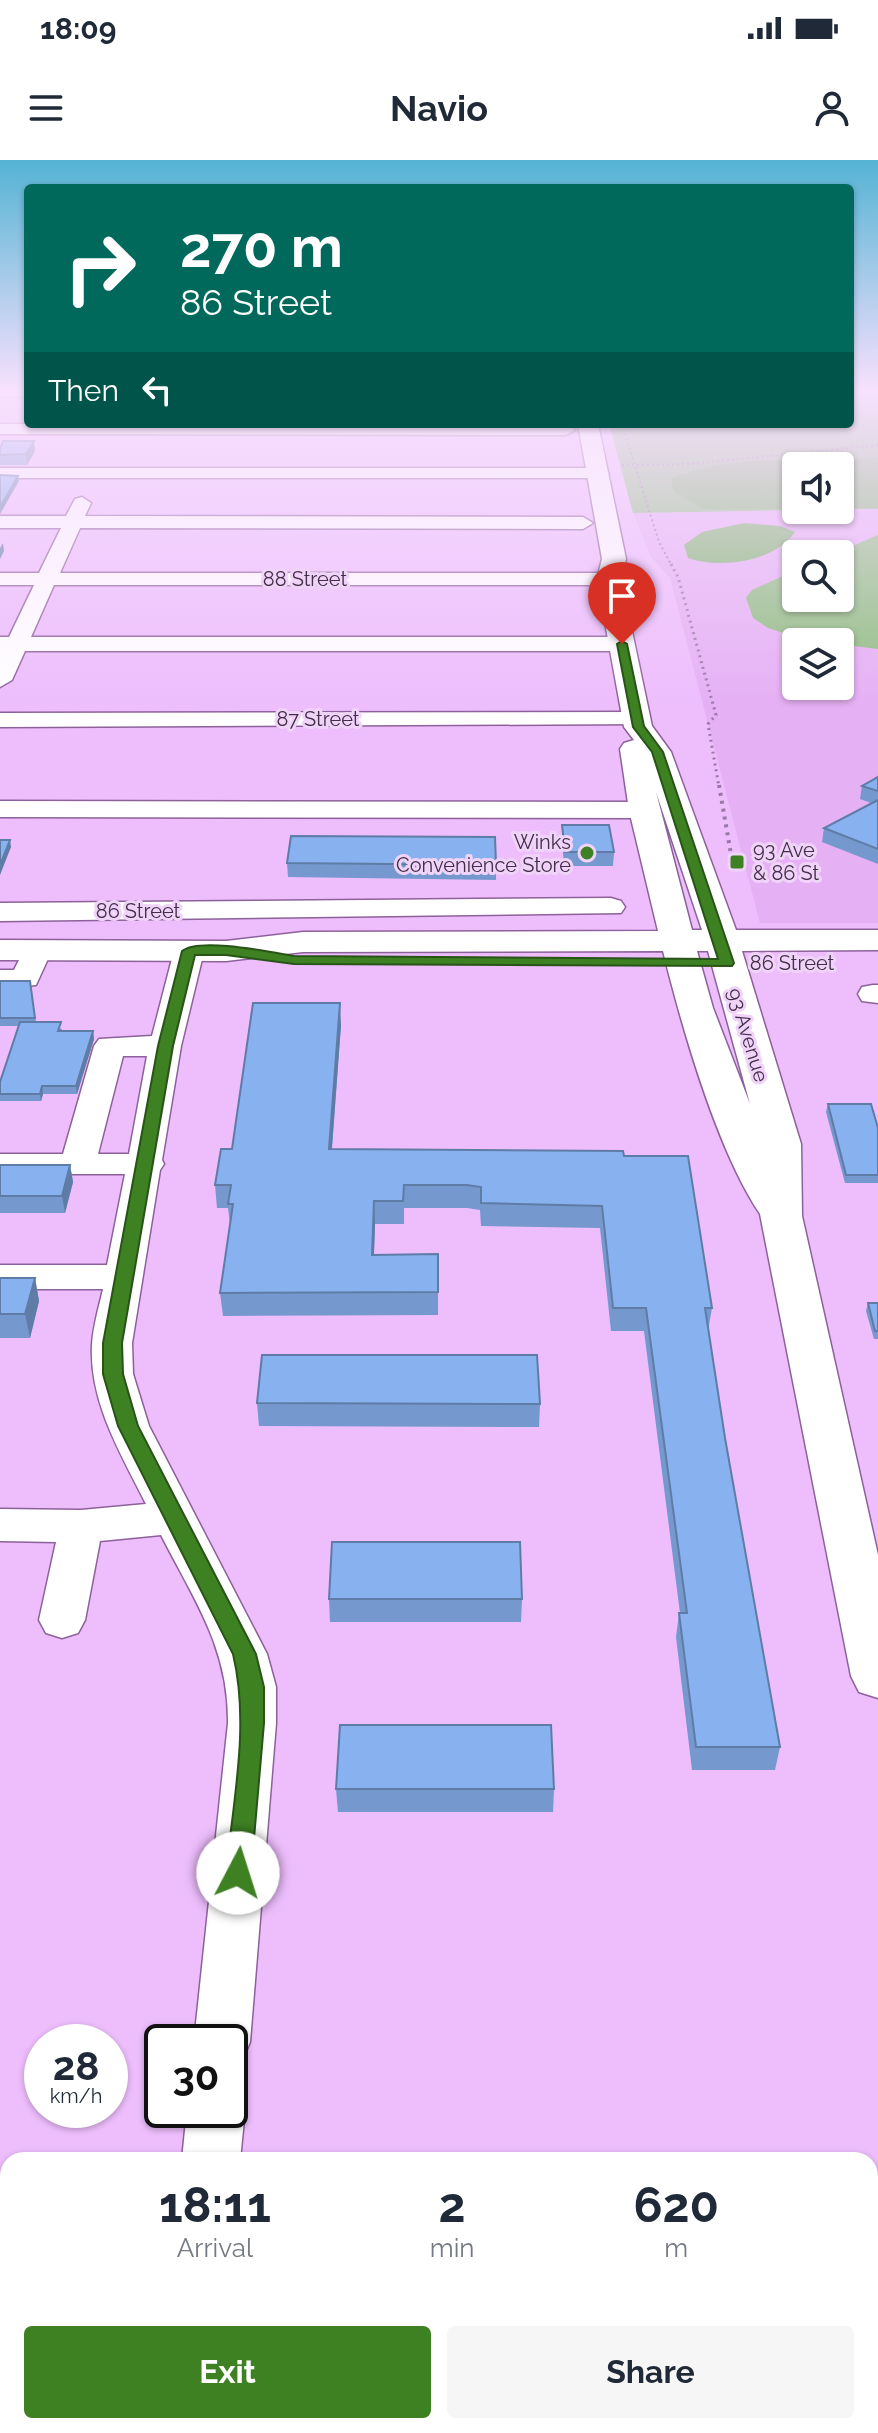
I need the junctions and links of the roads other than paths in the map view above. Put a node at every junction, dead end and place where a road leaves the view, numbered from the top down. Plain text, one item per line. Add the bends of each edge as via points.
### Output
1 (85, 496) edge
2 (578, 496) edge
3 (604, 496) edge
4 (0, 522) edge
5 (73, 522) junction
6 (583, 523) junction
7 (0, 579) edge
8 (48, 579) junction
9 (609, 579) junction
10 (9, 644) edge
11 (622, 644) junction
12 (0, 680) edge
13 (0, 720) edge
14 (637, 723) junction
15 (0, 809) edge
16 (644, 810) junction
17 (611, 907) dead end
18 (0, 912) edge
19 (878, 940) edge
20 (0, 950) edge
21 (37, 950) junction
22 (189, 951) junction
23 (680, 951) junction
24 (724, 951) junction
25 (0, 979) edge
26 (876, 983) edge
27 (165, 1046) junction
28 (78, 1163) junction
29 (0, 1164) edge
30 (147, 1164) junction
31 (781, 1216) junction
32 (0, 1277) edge
33 (126, 1277) junction
34 (177, 1517) junction
35 (0, 1525) edge
36 (81, 1526) junction
37 (62, 1620) dead end
38 (876, 1654) edge
39 (224, 2024) edge
40 (214, 2128) edge
41 (212, 2152) edge

1 - 5 street
2 - 6 main road, 93 Avenue
3 - 9 main road, 93 Avenue via 614,559
4 - 5 street
5 - 6 street
5 - 8 street
6 - 9 main road, 93 Avenue via 594,559
7 - 8 street, 88 Street
8 - 9 street, 88 Street
8 - 10 street
9 - 11 main road, 93 Avenue
10 - 11 street
10 - 12 street
11 - 14 main road, 93 Avenue
13 - 14 street, 87 Street
14 - 16 main road, 93 Avenue via 633,752
14 - 24 main road, 93 Avenue via 657,752
15 - 16 street
16 - 23 main road, 93 Avenue
17 - 18 street, 86 Street
19 - 24 main road, 86 Street
20 - 21 main road, 86 Street
21 - 22 main road, 86 Street
21 - 25 street via 25,979
22 - 23 main road, 86 Street via 294,960
22 - 27 street
23 - 24 main road, 86 Street
23 - 31 main road, 93 Avenue via 712,1056 746,1145
24 - 26 main road, 86 Street
24 - 31 main road, 93 Avenue via 781,1144
27 - 28 street via 110,1046
27 - 30 street
28 - 29 street
28 - 30 street
30 - 33 street
31 - 38 main road, 93 Avenue
32 - 33 street
33 - 34 street via 112,1343 118,1402
34 - 36 street
34 - 39 street via 229,1618 252,1687
35 - 36 street
36 - 37 street
40 - 41 street

